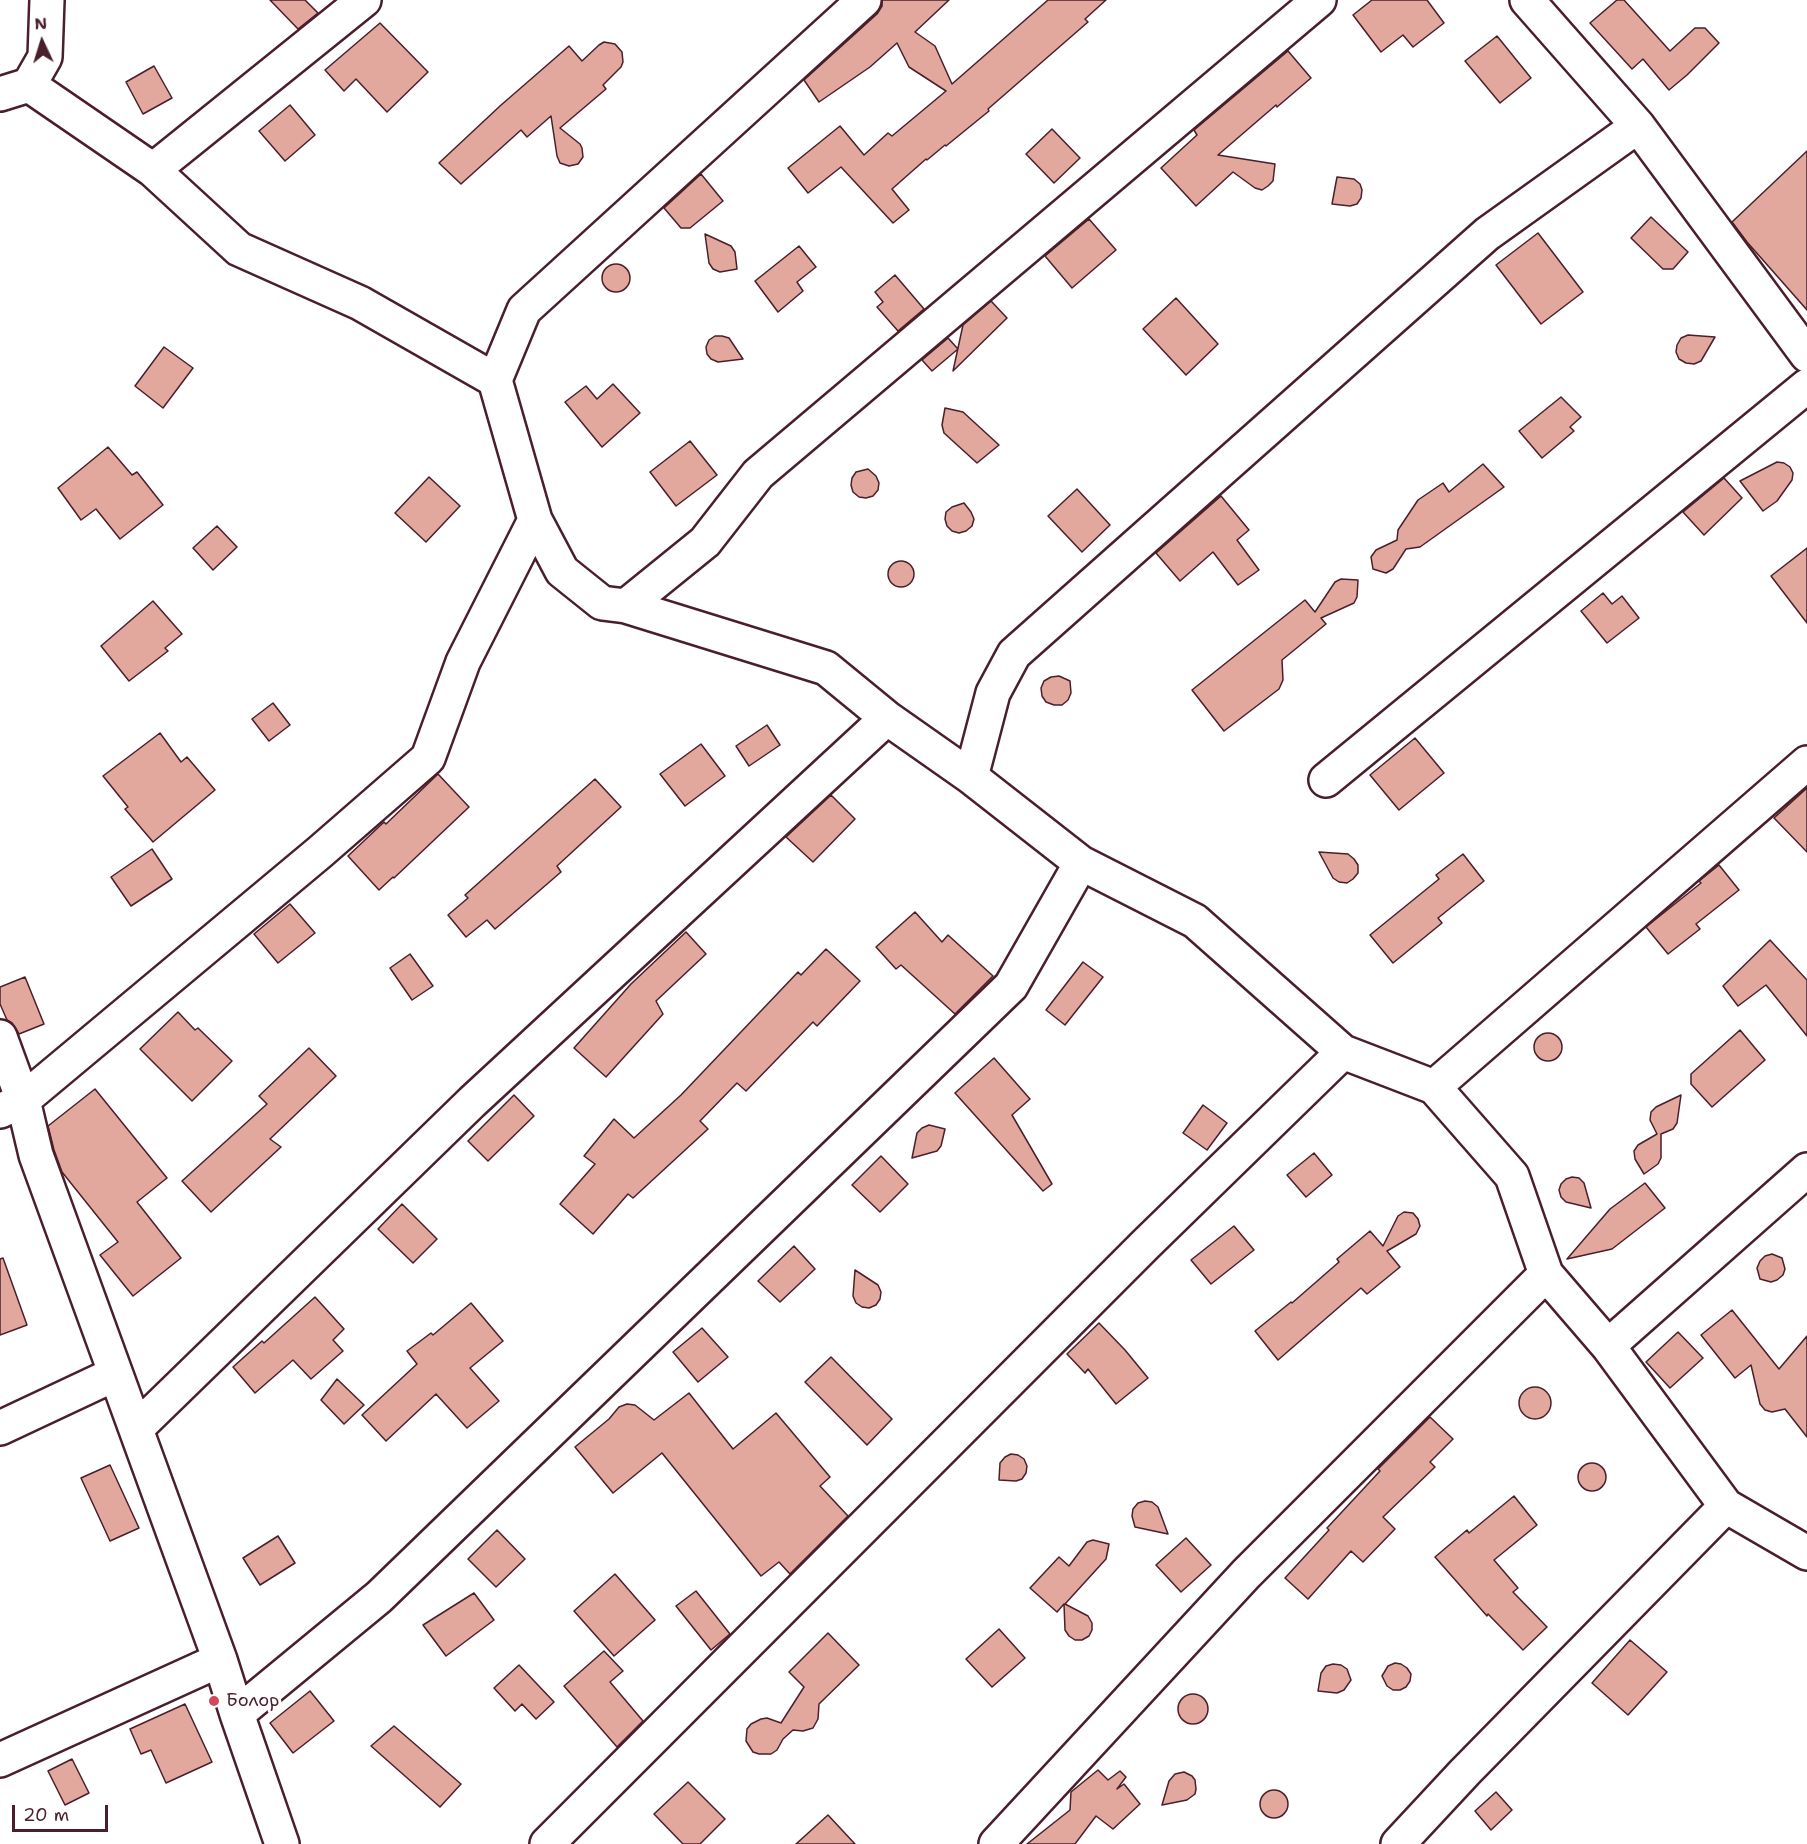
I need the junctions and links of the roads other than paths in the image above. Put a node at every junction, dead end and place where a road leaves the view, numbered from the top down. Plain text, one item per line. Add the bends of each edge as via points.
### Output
1 (46, 0) edge
2 (364, 0) edge
3 (864, 0) edge
4 (1319, 0) edge
5 (1527, 0) edge
6 (15, 89) edge
7 (1638, 126) junction
8 (153, 170) junction
9 (1807, 355) edge
10 (495, 380) junction
11 (1807, 386) edge
12 (535, 520) junction
13 (626, 606) junction
14 (887, 718) junction
15 (1807, 763) edge
16 (971, 777) junction
17 (1326, 780) dead end
18 (1081, 863) junction
19 (0, 1037) edge
20 (1343, 1052) junction
21 (1434, 1087) junction
22 (12, 1105) edge
23 (1807, 1170) edge
24 (1546, 1274) junction
25 (1608, 1346) junction
26 (115, 1374) junction
27 (0, 1428) edge
28 (137, 1428) junction
29 (1726, 1506) junction
30 (1807, 1553) edge
31 (220, 1660) junction
32 (237, 1714) junction
33 (0, 1760) edge
34 (282, 1844) edge
35 (547, 1844) edge
36 (996, 1844) edge
37 (1398, 1844) edge

1 - 6 street via 45,57
2 - 8 street
3 - 10 street via 524,310
4 - 13 street via 758,474 705,542
5 - 7 street
6 - 8 street
7 - 9 street
7 - 16 street via 1487,234 1014,654 993,693
8 - 10 street via 238,249 360,303
10 - 12 street
11 - 17 street
12 - 13 street via 562,571 602,603
12 - 22 street via 463,662 428,758 320,852
13 - 14 street via 826,668
14 - 16 street
14 - 28 street via 472,1102
15 - 21 street
16 - 18 street
18 - 20 street via 1195,921
18 - 32 street via 1011,986 379,1597
19 - 22 street
20 - 21 street
20 - 35 street
21 - 24 street via 1512,1176
22 - 26 street via 36,1155
23 - 25 street
24 - 25 street
24 - 36 street via 1246,1574
25 - 29 street
26 - 27 street
26 - 28 street
28 - 31 street
29 - 30 street
29 - 37 street
31 - 32 street
31 - 33 street
32 - 34 street

